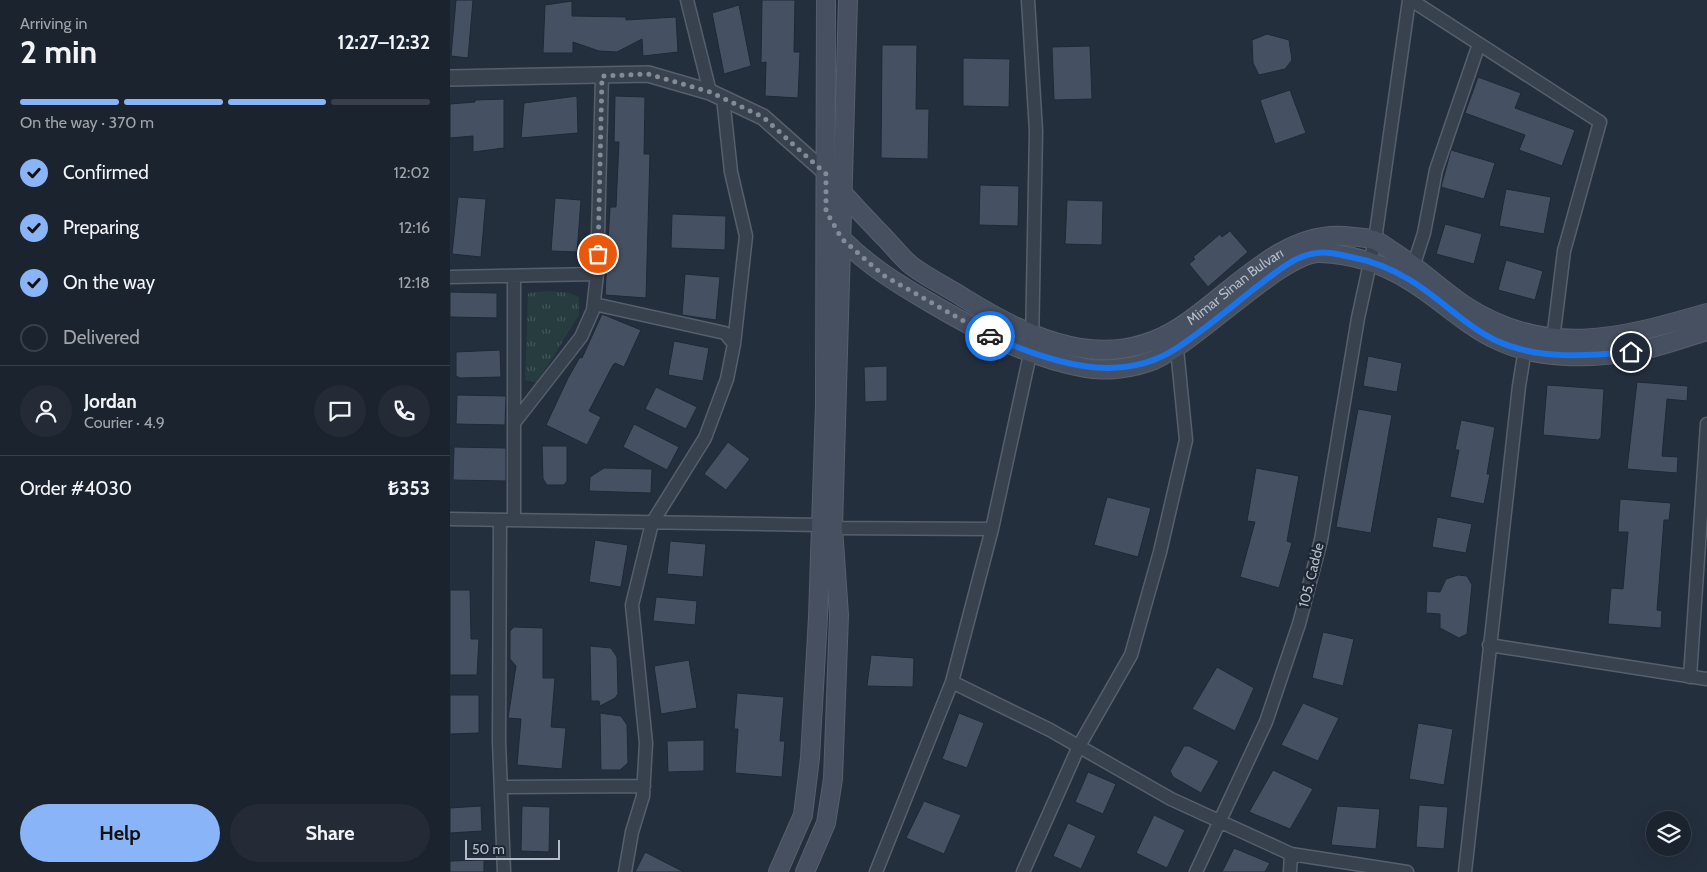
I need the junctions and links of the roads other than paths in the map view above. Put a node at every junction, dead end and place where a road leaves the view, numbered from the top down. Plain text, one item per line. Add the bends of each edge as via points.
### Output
1 (687, 0) edge
2 (826, 0) edge
3 (848, 0) edge
4 (1028, 0) edge
5 (1410, 0) edge
6 (1479, 44) junction
7 (602, 76) junction
8 (450, 78) edge
9 (716, 95) junction
10 (826, 174) junction
11 (844, 195) junction
12 (826, 211) junction
13 (842, 239) junction
14 (1375, 240) junction
15 (1372, 262) junction
16 (1414, 264) junction
17 (597, 274) junction
18 (514, 276) junction
19 (450, 277) edge
20 (594, 304) junction
21 (1707, 313) edge
22 (1707, 331) edge
23 (1032, 335) junction
24 (1553, 340) junction
25 (734, 344) junction
26 (1177, 348) junction
27 (1526, 349) junction
28 (1031, 354) junction
29 (514, 423) junction
30 (1707, 424) edge
31 (450, 518) edge
32 (500, 520) junction
33 (514, 520) junction
34 (652, 523) junction
35 (827, 527) junction
36 (992, 529) junction
37 (1489, 645) junction
38 (1690, 677) junction
39 (1707, 679) edge
40 (952, 682) junction
41 (1079, 746) junction
42 (644, 786) junction
43 (501, 787) junction
44 (1218, 822) junction
45 (1291, 854) junction
46 (504, 872) edge
47 (625, 872) edge
48 (778, 872) edge
49 (804, 872) edge
50 (876, 872) edge
51 (1023, 872) edge
52 (1196, 872) edge
53 (1290, 872) edge
54 (1407, 872) edge
55 (1465, 872) edge

1 - 9 street
2 - 10 main road
3 - 11 main road
4 - 23 street via 1036,131
5 - 6 street
5 - 14 street, 105. Cadde
6 - 16 street via 1436,170 1424,234
6 - 24 street via 1600,122 1564,251
7 - 8 street
7 - 9 street via 648,74
7 - 17 street
9 - 10 street via 763,117
9 - 25 street via 746,236
10 - 11 main road, Mimar Sinan Bulvarı
10 - 12 main road
11 - 13 main road
11 - 23 main road, Mimar Sinan Bulvarı via 912,266
12 - 13 main road, Mimar Sinan Bulvarı
12 - 35 main road
13 - 28 main road, Mimar Sinan Bulvarı via 883,275 976,330
13 - 35 main road
14 - 15 street, 105. Cadde
14 - 16 main road, Mimar Sinan Bulvarı
14 - 23 main road, Mimar Sinan Bulvarı via 1341,236 1314,238 1284,249 1182,326 1159,340 1133,348 1078,349
15 - 26 main road, Mimar Sinan Bulvarı via 1317,252 1300,258
15 - 27 main road, Mimar Sinan Bulvarı via 1411,281 1460,318 1498,341
15 - 44 street, 105. Cadde via 1358,318 1321,540 1299,624 1266,722
16 - 24 main road, Mimar Sinan Bulvarı via 1464,305 1520,333
17 - 18 street
17 - 20 street
18 - 19 street
18 - 29 street
20 - 25 street via 725,333
20 - 29 street via 581,337
21 - 24 main road, Mimar Sinan Bulvarı via 1607,337
22 - 27 main road, Mimar Sinan Bulvarı via 1631,352 1582,356
23 - 28 street
25 - 34 street via 727,379 705,438
26 - 28 main road, Mimar Sinan Bulvarı via 1152,361 1122,368 1087,368
26 - 41 street via 1186,440 1160,552 1131,655
27 - 37 street
28 - 36 street
29 - 33 street
30 - 38 street
31 - 32 street
32 - 33 street
32 - 43 street
33 - 34 street
34 - 35 street
34 - 42 street via 632,605 646,743
35 - 36 street
35 - 48 main road via 803,816
35 - 49 main road via 839,615 833,779 826,823
36 - 40 street
37 - 38 street
37 - 55 street
38 - 39 street
40 - 41 street
40 - 50 street
41 - 44 street
41 - 51 street
42 - 43 street
42 - 47 street
43 - 46 street
44 - 45 street
44 - 52 street, 105. Cadde
45 - 53 street
45 - 54 street

